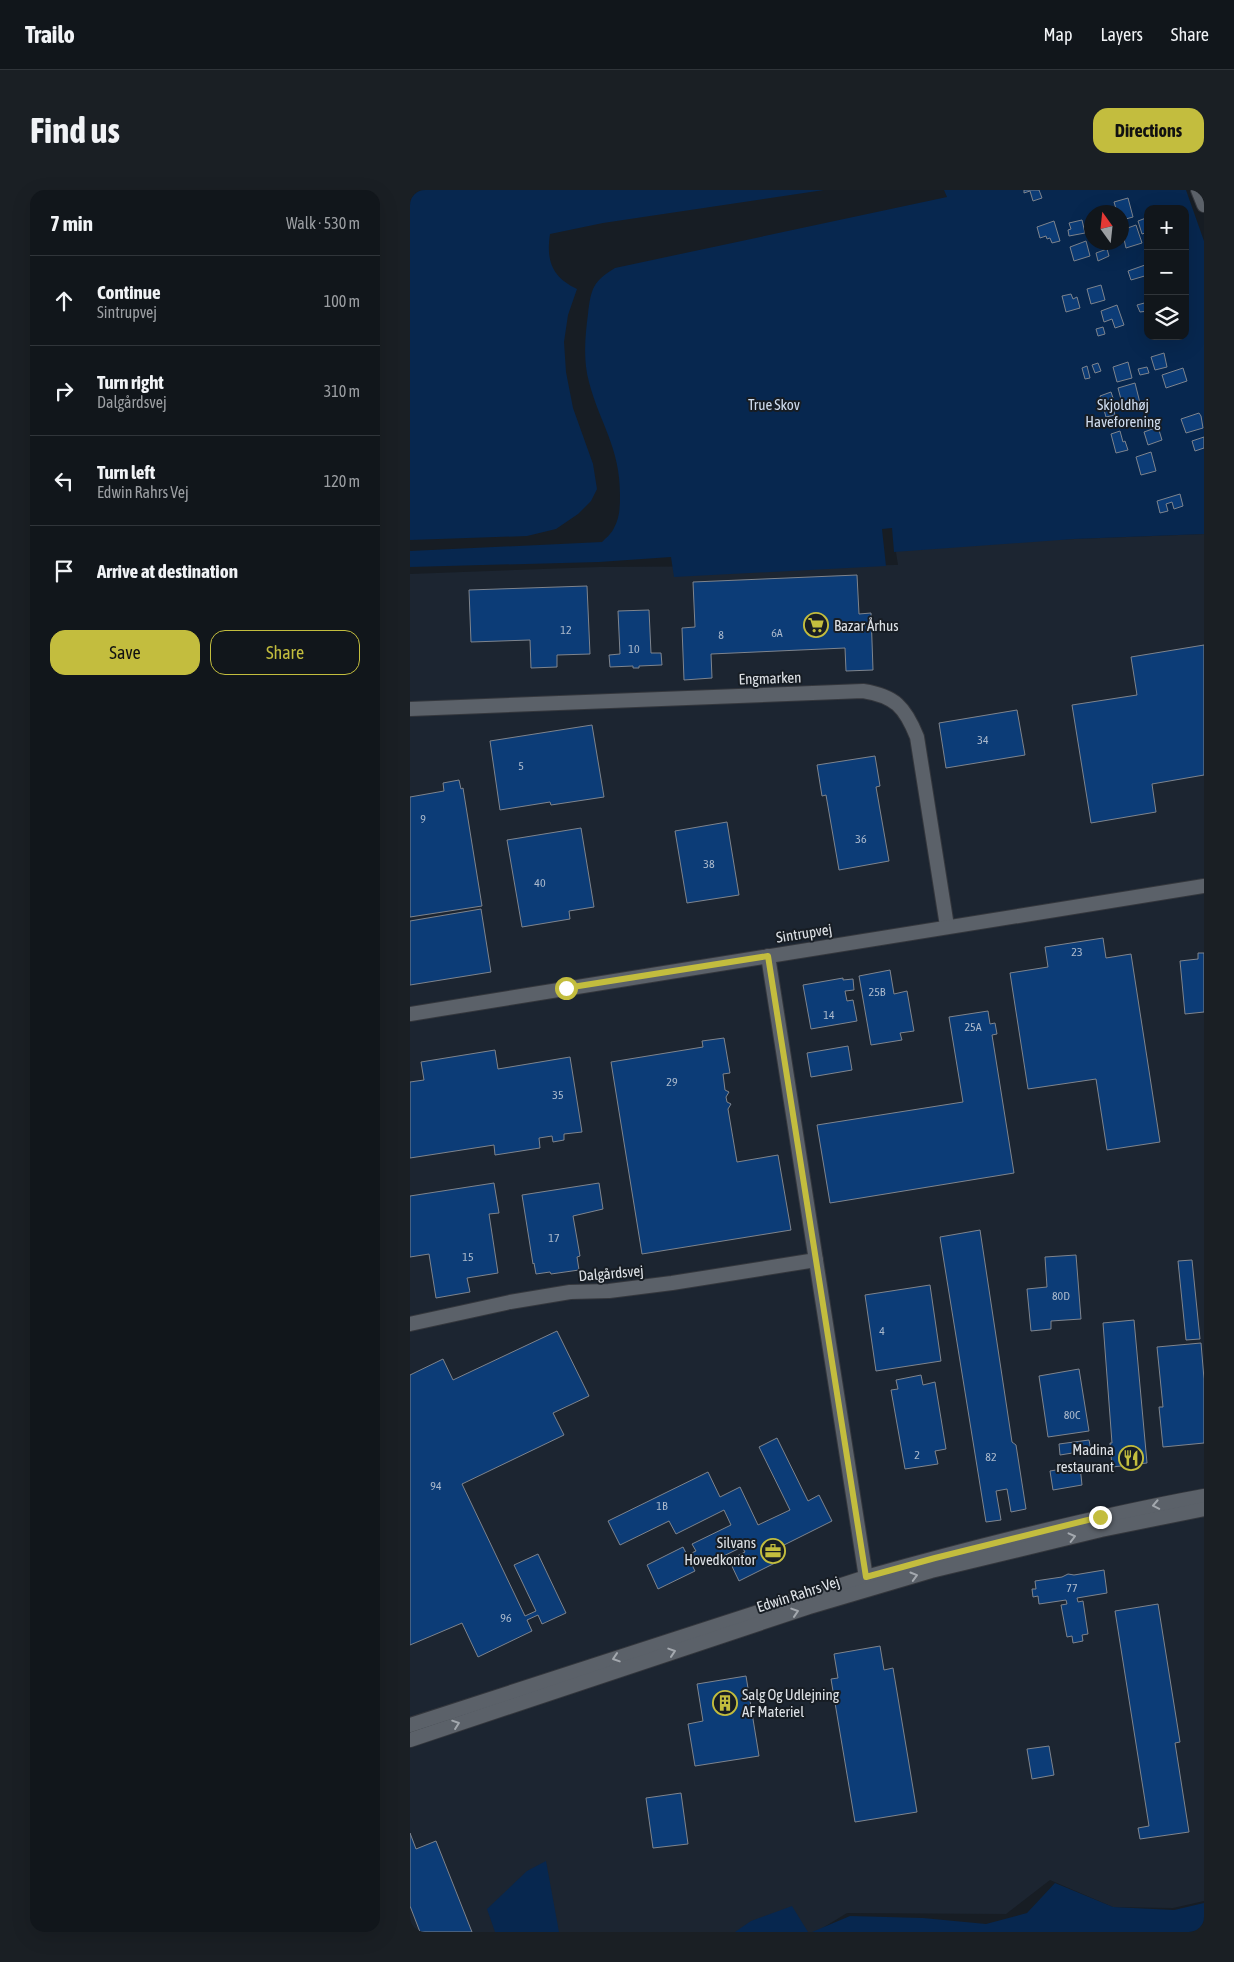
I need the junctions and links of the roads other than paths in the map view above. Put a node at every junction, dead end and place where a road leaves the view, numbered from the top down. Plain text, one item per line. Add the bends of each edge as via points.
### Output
1 (1198, 190) edge
2 (1204, 205) edge
3 (410, 709) edge
4 (1204, 886) edge
5 (947, 926) junction
6 (768, 956) junction
7 (410, 1014) edge
8 (816, 1260) junction
9 (410, 1324) edge
10 (1204, 1496) edge
11 (1204, 1509) edge
12 (867, 1583) junction
13 (410, 1726) edge
14 (410, 1740) edge

1 - 2 street
3 - 5 street, Engmarken via 854,691 882,694 900,705 917,737
4 - 5 street, Sintrupvej
5 - 6 street, Sintrupvej
6 - 7 street, Sintrupvej
6 - 8 street
8 - 9 street, Dalgårdsvej via 672,1283 570,1292
8 - 12 street
10 -> 12 street, Edwin Rahrs Vej via 1105,1516 935,1558
12 -> 11 street, Edwin Rahrs Vej
12 -> 13 street, Edwin Rahrs Vej
14 -> 12 street, Edwin Rahrs Vej via 775,1618

